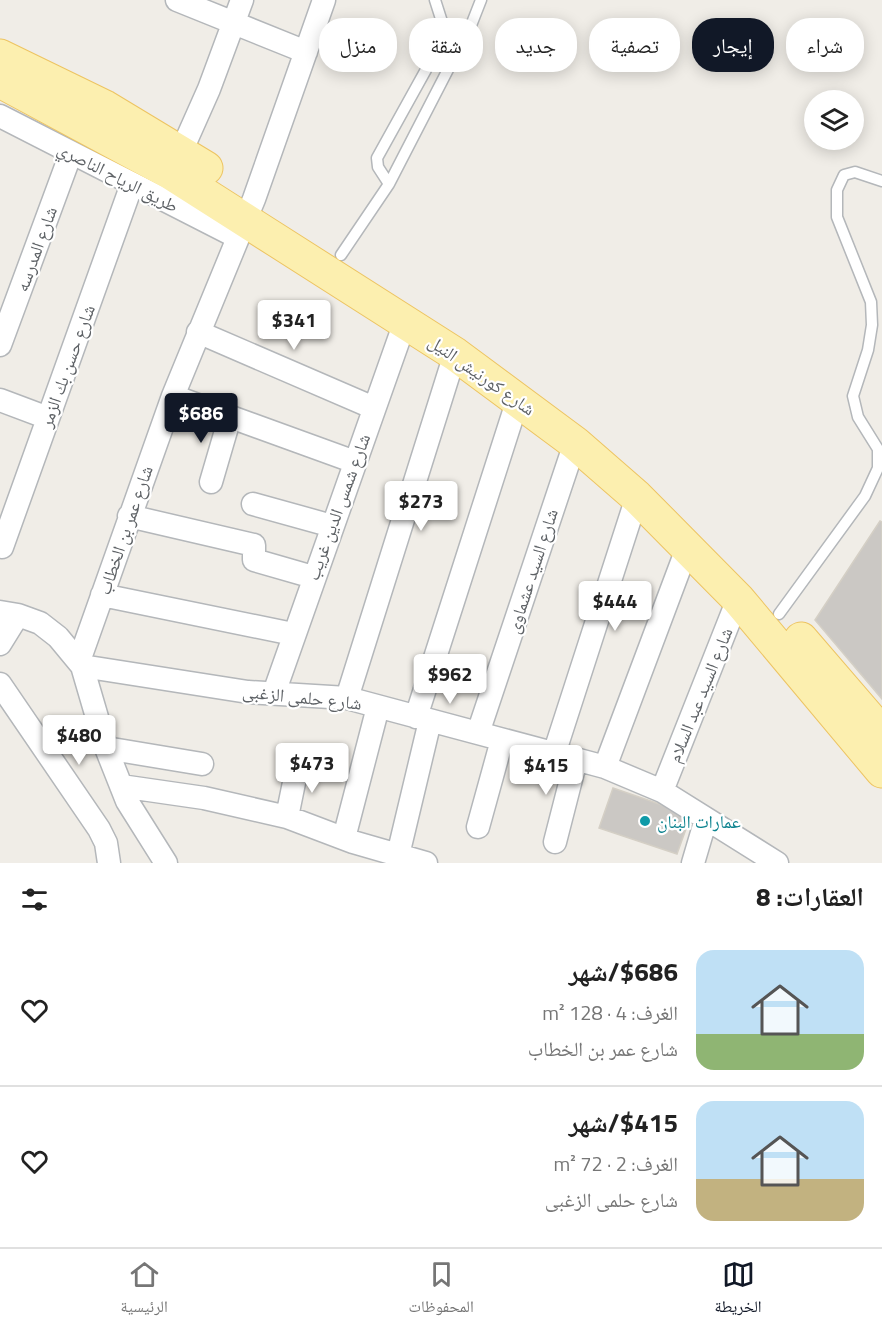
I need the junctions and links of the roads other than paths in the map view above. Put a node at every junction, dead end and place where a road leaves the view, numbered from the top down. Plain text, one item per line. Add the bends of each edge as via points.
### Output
1 (177, 0) edge
2 (242, 0) edge
3 (324, 0) edge
4 (435, 0) edge
5 (481, 0) edge
6 (234, 23) junction
7 (306, 52) junction
8 (0, 56) edge
9 (0, 81) edge
10 (0, 116) edge
11 (181, 152) junction
12 (71, 153) junction
13 (882, 181) edge
14 (132, 184) junction
15 (389, 184) junction
16 (245, 219) junction
17 (341, 255) junction
18 (405, 322) junction
19 (198, 332) junction
20 (0, 345) edge
21 (455, 354) junction
22 (172, 396) junction
23 (518, 399) junction
24 (0, 400) edge
25 (374, 408) junction
26 (230, 417) junction
27 (48, 418) junction
28 (575, 443) junction
29 (355, 462) junction
30 (211, 482) dead end
31 (637, 497) junction
32 (253, 504) dead end
33 (129, 516) junction
34 (332, 525) junction
35 (688, 546) junction
36 (2, 548) dead end
37 (313, 577) junction
38 (102, 595) junction
39 (738, 599) junction
40 (9, 613) edge
41 (779, 614) junction
42 (293, 634) junction
43 (0, 644) edge
44 (81, 664) junction
45 (0, 686) edge
46 (274, 693) junction
47 (347, 698) junction
48 (378, 707) junction
49 (423, 719) junction
50 (478, 733) junction
51 (882, 733) edge
52 (502, 740) junction
53 (106, 748) junction
54 (555, 754) junction
55 (576, 760) junction
56 (298, 763) dead end
57 (202, 764) dead end
58 (605, 767) junction
59 (882, 771) edge
60 (121, 786) junction
61 (662, 791) junction
62 (287, 817) junction
63 (706, 819) junction
64 (478, 827) dead end
65 (344, 838) junction
66 (555, 842) dead end
67 (398, 855) junction
68 (110, 863) edge
69 (166, 863) edge
70 (426, 863) edge
71 (693, 863) edge
72 (777, 863) edge

1 - 6 street
2 - 6 street
3 - 7 street, شارع عمر بن الخطاب
4 - 15 lane via 443,39 377,158
5 - 15 lane
6 - 7 street
6 - 11 street
7 - 16 street, شارع عمر بن الخطاب
8 - 11 main road, شارع كورنيش النيل via 105,106
9 - 16 main road, شارع كورنيش النيل via 137,153
10 - 12 street, طريق الرياح الناصري
11 - 16 main road, شارع كورنيش النيل
12 - 14 street, طريق الرياح الناصري
12 - 20 street, شارع المدرسه
13 - 41 lane via 855,172 844,175 837,189 837,217 871,302 868,350 853,396 858,417 878,449 878,468 865,496
14 - 16 street, طريق الرياح الناصري
14 - 27 street, شارع حسن بك الزمر
15 - 17 lane
16 - 17 main road, شارع كورنيش النيل
16 - 18 main road, شارع كورنيش النيل
16 - 19 street, شارع عمر بن الخطاب
17 - 41 main road, شارع كورنيش النيل via 490,353 578,419 686,516
18 - 21 main road, شارع كورنيش النيل
18 - 25 street, شارع شمس الدين غريب
19 - 22 street, شارع عمر بن الخطاب
19 - 25 street
21 - 23 main road, شارع كورنيش النيل
21 - 47 street
22 - 26 street
22 - 33 street, شارع عمر بن الخطاب
23 - 28 main road, شارع كورنيش النيل
23 - 49 street
24 - 27 street
25 - 29 street, شارع شمس الدين غريب
26 - 29 street
26 - 30 street
27 - 36 street, شارع حسن بك الزمر
28 - 31 main road, شارع كورنيش النيل
28 - 50 street, شارع السيد عشماوى
29 - 34 street, شارع شمس الدين غريب
31 - 35 main road, شارع كورنيش النيل
31 - 54 street
32 - 34 street
33 - 37 street via 254,545 254,560
33 - 38 street, شارع عمر بن الخطاب
34 - 37 street, شارع شمس الدين غريب
35 - 39 main road, شارع كورنيش النيل
35 - 58 street
37 - 42 street, شارع شمس الدين غريب
38 - 42 street
38 - 44 street, شارع عمر بن الخطاب
39 - 59 main road, شارع كورنيش النيل
39 - 61 street, شارع السيد عبد السلام
40 - 43 street
40 - 44 street via 40,623 58,636
41 - 51 main road, شارع كورنيش النيل
42 - 46 street, شارع شمس الدين غريب
44 - 46 street, شارع حلمى الزغبى
44 - 53 street
45 - 68 street via 99,829
46 - 47 street, شارع حلمى الزغبى
47 - 48 street, شارع حلمى الزغبى
48 - 49 street, شارع حلمى الزغبى
48 - 65 street
49 - 50 street, شارع حلمى الزغبى
49 - 67 street
50 - 52 street, شارع حلمى الزغبى
52 - 54 street, شارع حلمى الزغبى
52 - 64 street
53 - 57 street
53 - 60 street
54 - 55 street, شارع حلمى الزغبى
55 - 58 street, شارع حلمى الزغبى
55 - 66 street
56 - 62 street
58 - 61 street, شارع حلمى الزغبى
60 - 62 street via 204,798
60 - 69 street
61 - 63 street, شارع حلمى الزغبى
62 - 65 street
63 - 71 street
63 - 72 street, شارع حلمى الزغبى
65 - 67 street
67 - 70 street

